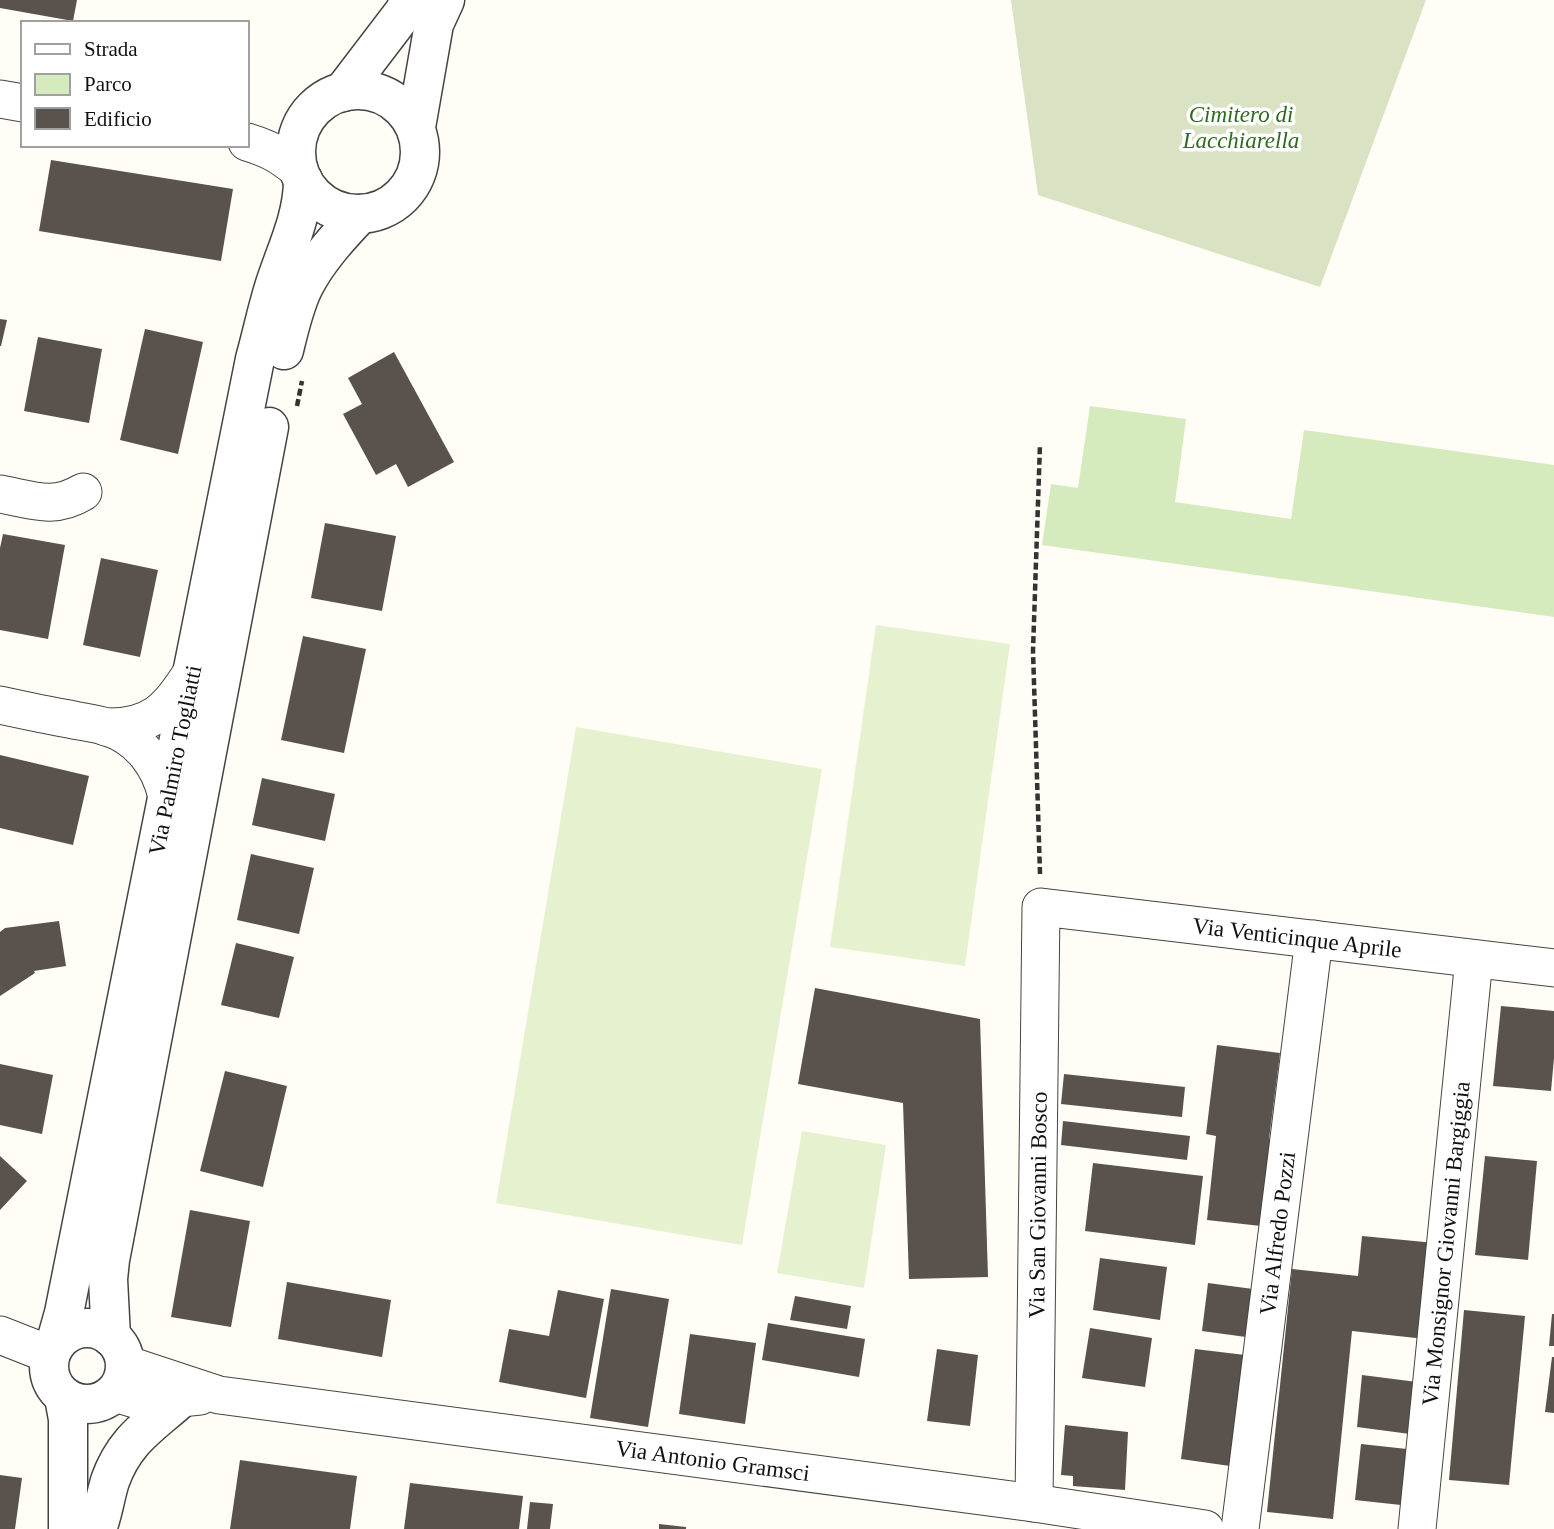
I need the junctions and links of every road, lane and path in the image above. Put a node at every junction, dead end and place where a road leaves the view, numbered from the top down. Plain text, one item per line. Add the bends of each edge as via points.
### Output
1 (410, 0) edge
2 (445, 0) edge
3 (343, 92) junction
4 (0, 99) edge
5 (21, 103) edge
6 (416, 127) junction
7 (300, 131) junction
8 (248, 142) edge
9 (248, 142) edge
10 (301, 175) junction
11 (360, 214) junction
12 (1040, 444) dead end
13 (83, 492) dead end
14 (0, 494) edge
15 (192, 672) junction
16 (0, 705) edge
17 (106, 727) junction
18 (167, 797) junction
19 (1041, 907) junction
20 (1314, 939) junction
21 (1474, 959) junction
22 (1554, 968) edge
23 (0, 1335) edge
24 (53, 1350) junction
25 (115, 1373) junction
26 (219, 1395) junction
27 (64, 1397) junction
28 (181, 1398) junction
29 (114, 1473) junction
30 (1034, 1503) junction
31 (68, 1529) edge
32 (97, 1529) edge
33 (1205, 1529) edge
34 (1240, 1529) edge
35 (1417, 1529) edge

1 - 3 street
2 - 6 street via 434,24
3 - 6 street via 360,90 393,100
3 - 7 street via 325,99
4 - 5 street
6 - 11 street via 419,167 411,185 380,211
7 - 8 street
7 - 10 street via 296,150
9 - 10 street via 283,157
10 - 11 street via 326,205
10 - 15 street, Via Palmiro Togliatti via 300,211 255,359
11 - 25 street, Via Palmiro Togliatti via 303,288 281,361 110,1260
12 - 19 path via 1034,651
13 - 14 street via 47,503
15 - 17 street via 170,705 156,715 126,727
15 - 18 street, Via Palmiro Togliatti
16 - 17 street
17 - 18 street via 123,733 147,754 164,782
18 - 24 street, Via Palmiro Togliatti
19 - 20 street, Via Venticinque Aprile
19 - 30 street, Via San Giovanni Bosco
20 - 21 street, Via Venticinque Aprile
20 - 34 street, Via Alfredo Pozzi
21 - 22 street, Via Venticinque Aprile
21 - 35 street, Via Monsignor Giovanni Bargiggia
23 - 24 street
24 - 25 street via 71,1332 102,1332
24 - 27 street via 51,1378
25 - 26 street, Via Antonio Gramsci
25 - 27 street via 99,1402 87,1404
25 - 28 street, Via Antonio Gramsci via 135,1399
25 - 29 street, Via Palmiro Togliatti via 118,1433
26 - 28 street, Via Antonio Gramsci
26 - 30 street, Via Antonio Gramsci
27 - 31 street
28 - 29 street, Via Palmiro Togliatti via 145,1428
29 - 32 street, Via Palmiro Togliatti
30 - 33 street, Via Antonio Gramsci

